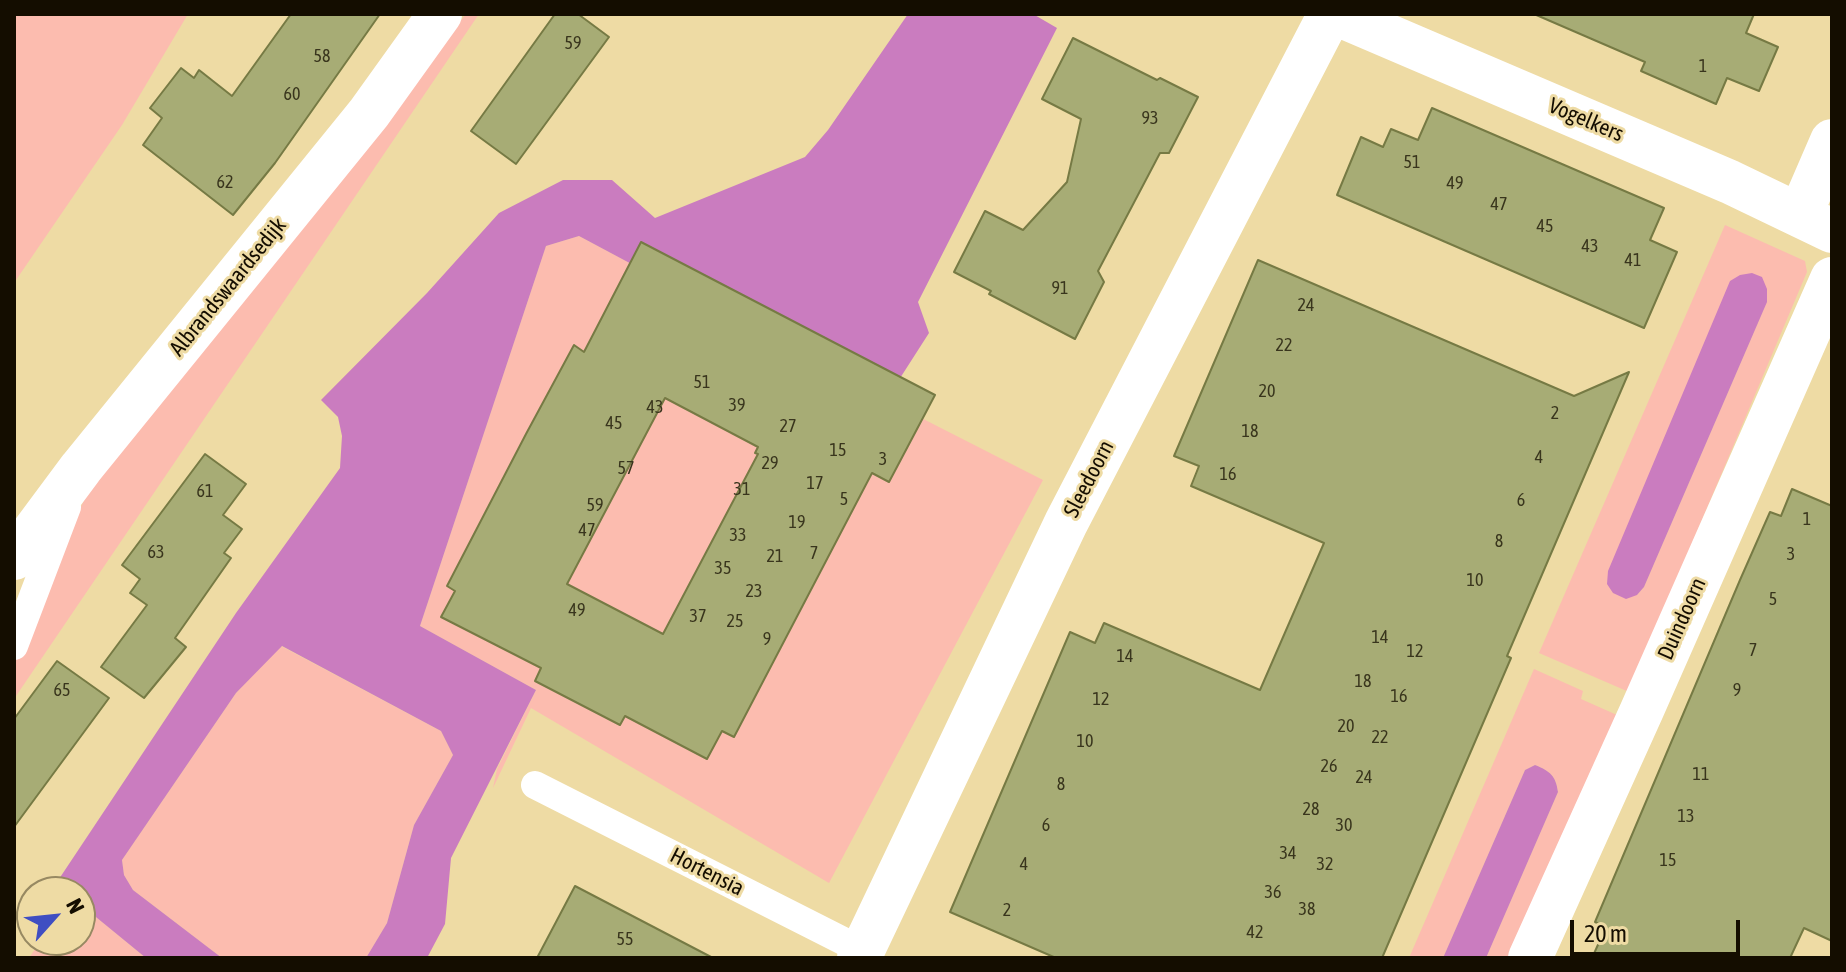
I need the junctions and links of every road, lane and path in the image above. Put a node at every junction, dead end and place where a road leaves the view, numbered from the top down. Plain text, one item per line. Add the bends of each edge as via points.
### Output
1 (440, 14) edge
2 (1330, 14) edge
3 (1337, 14) edge
4 (1832, 141) edge
5 (1816, 223) edge
6 (1832, 279) edge
7 (81, 468) junction
8 (14, 558) edge
9 (14, 646) edge
10 (535, 785) dead end
11 (867, 956) edge
12 (1530, 958) edge

1 - 7 street, Albrandswaardsedijk via 369,113
2 - 11 street, Sleedoorn via 1066,523
3 - 5 street, Vogelkers
4 - 5 street
6 - 12 street, Duindoorn
7 - 8 street, Albrandswaardsedijk
7 - 9 lane
10 - 11 lane, Hortensia

